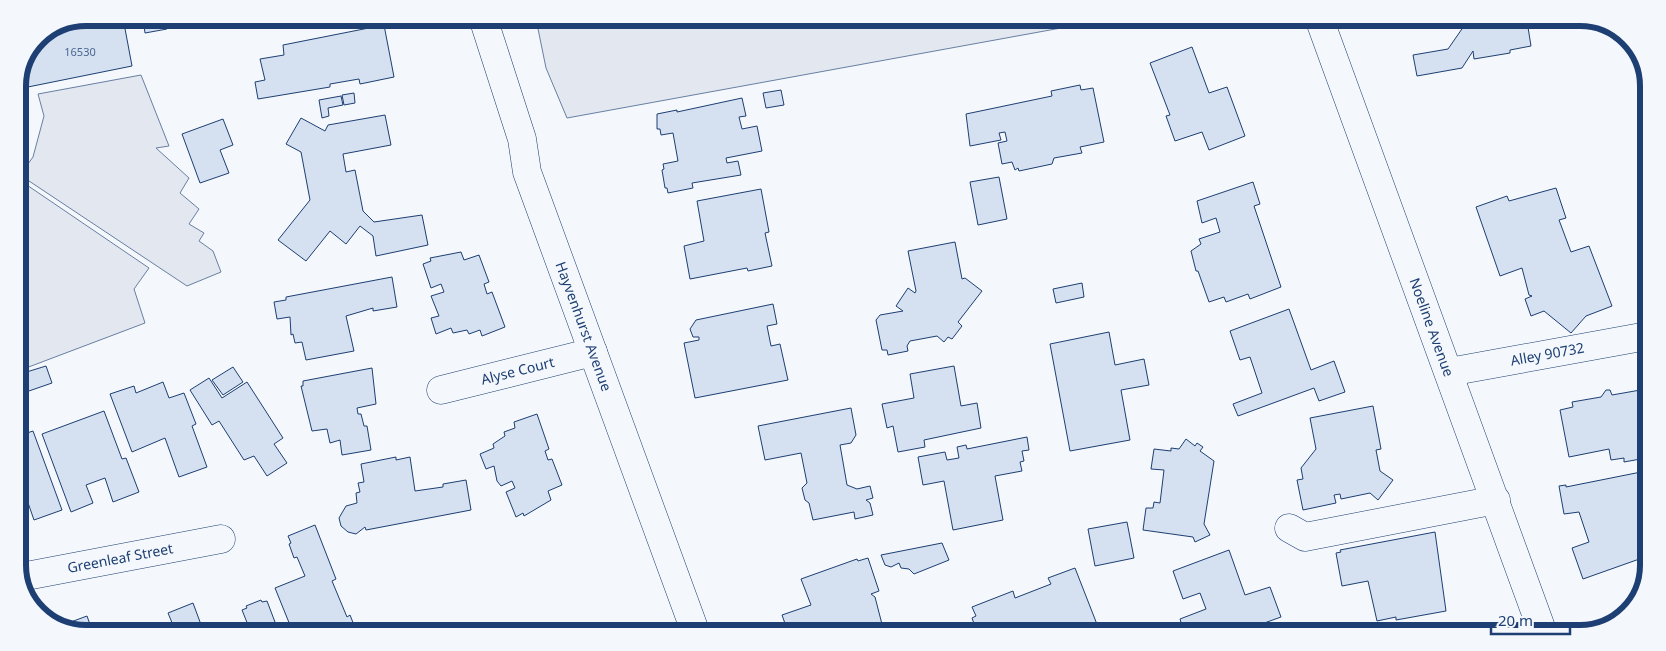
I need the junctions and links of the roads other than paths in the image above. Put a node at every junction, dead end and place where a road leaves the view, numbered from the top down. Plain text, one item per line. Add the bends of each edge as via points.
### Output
1 (486, 26) edge
2 (1322, 26) edge
3 (1640, 337) edge
4 (593, 352) junction
5 (1449, 372) junction
6 (441, 390) dead end
7 (1493, 494) junction
8 (221, 539) dead end
9 (27, 576) edge
10 (693, 625) edge
11 (1541, 625) edge

1 - 4 street, Hayvenhurst Avenue via 522,139 527,172
2 - 5 street, Noeline Avenue
3 - 5 street, Alley 90732
4 - 6 street, Alyse Court
4 - 10 street, Hayvenhurst Avenue
5 - 7 street, Noeline Avenue
7 - 7 street via 1302,521 1289,528 1305,537
7 - 11 street, Noeline Avenue
8 - 9 street, Greenleaf Street

